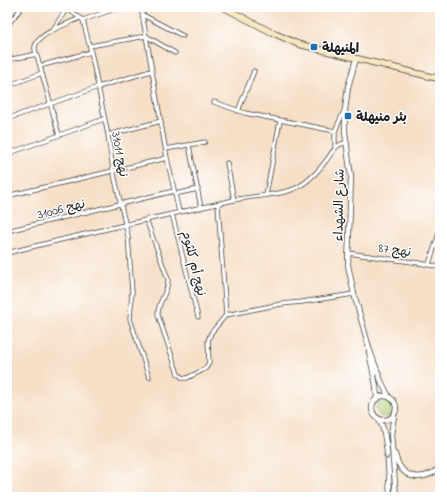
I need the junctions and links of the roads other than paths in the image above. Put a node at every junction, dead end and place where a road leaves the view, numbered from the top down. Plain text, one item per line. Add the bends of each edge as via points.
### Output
1 (22, 7) edge
2 (120, 7) edge
3 (141, 7) edge
4 (223, 7) edge
5 (67, 8) edge
6 (143, 15) junction
7 (82, 19) junction
8 (7, 26) edge
9 (54, 29) junction
10 (146, 36) junction
11 (183, 36) dead end
12 (90, 46) junction
13 (91, 52) junction
14 (175, 52) dead end
15 (37, 54) junction
16 (356, 59) junction
17 (7, 60) edge
18 (40, 66) junction
19 (151, 71) junction
20 (254, 71) dead end
21 (42, 73) junction
22 (440, 79) edge
23 (7, 86) edge
24 (98, 87) junction
25 (214, 102) dead end
26 (50, 105) junction
27 (345, 110) junction
28 (238, 111) junction
29 (7, 119) edge
30 (104, 119) junction
31 (160, 121) junction
32 (280, 121) junction
33 (335, 131) junction
34 (59, 135) junction
35 (108, 136) junction
36 (206, 142) dead end
37 (347, 143) junction
38 (189, 145) junction
39 (335, 148) junction
40 (166, 149) junction
41 (7, 154) edge
42 (167, 158) junction
43 (227, 163) dead end
44 (113, 170) junction
45 (198, 189) junction
46 (175, 192) junction
47 (266, 194) junction
48 (7, 196) edge
49 (234, 200) junction
50 (120, 204) junction
51 (218, 205) junction
52 (201, 208) junction
53 (179, 212) junction
54 (172, 214) junction
55 (146, 219) junction
56 (125, 225) junction
57 (440, 230) edge
58 (7, 231) edge
59 (7, 253) edge
60 (348, 253) junction
61 (429, 264) junction
62 (440, 267) edge
63 (354, 294) junction
64 (226, 315) junction
65 (198, 317) dead end
66 (370, 351) junction
67 (150, 377) dead end
68 (389, 397) junction
69 (377, 399) junction
70 (394, 416) junction
71 (379, 420) junction
72 (392, 441) junction
73 (440, 468) edge
74 (390, 497) edge
75 (396, 497) edge

1 - 8 street
2 - 7 street
3 - 6 street
4 - 16 main road via 289,41
5 - 7 street
5 - 9 street
6 - 10 street
6 - 11 street
7 - 9 street
7 - 12 street, نهج 31011
9 - 15 street via 38,41 35,50
10 - 12 street
10 - 14 street
10 - 19 street
12 - 13 street, نهج 31011
13 - 18 street
13 - 24 street, نهج 31011
15 - 17 street
15 - 18 street
16 - 22 main road
16 - 27 street, شارع الشهداء
18 - 21 street
19 - 24 street
19 - 31 street
20 - 28 street
21 - 23 street
21 - 26 street
24 - 26 street
24 - 30 street, نهج 31011
25 - 28 street
26 - 29 street
26 - 34 street
27 - 33 street
27 - 37 street, شارع الشهداء
28 - 32 street
30 - 34 street
30 - 35 street, نهج 31011
31 - 35 street
31 - 40 street
32 - 33 street
32 - 47 street
33 - 39 street
34 - 41 street
35 - 44 street, نهج 31011
36 - 38 street
37 - 39 street
37 - 60 street, شارع الشهداء via 351,177
38 - 40 street
38 - 45 street
39 - 47 street via 323,165 302,185 287,192
40 - 42 street
42 - 44 street
42 - 46 street
43 - 49 street
44 - 48 street
44 - 50 street, نهج 31011
45 - 46 street, نهج 31006
45 - 52 street
46 - 50 street, نهج 31006
46 - 53 street
47 - 49 street
49 - 51 street
50 - 56 street, نهج 31011
50 - 58 street, نهج 31006
51 - 52 street
51 - 64 street
52 - 53 street
53 - 54 street
54 - 55 street
54 - 65 street, نهج أم كلثوم
55 - 56 street
55 - 64 street via 168,279 158,315 178,374 183,378 205,369 209,363 210,333
56 - 59 street
56 - 67 street, نهج 31011 via 130,250 130,319
57 - 61 street
60 - 61 street, نهج 87
60 - 63 street, شارع الشهداء via 349,275
61 - 62 street, نهج 87
63 - 64 street
63 - 66 street, شارع الشهداء
66 - 68 street
66 - 69 street
68 - 69 street
68 - 70 street via 396,405
69 - 71 street via 372,410
70 - 71 street via 387,420
70 - 72 street
71 -> 74 street via 384,433
72 - 73 street via 396,461 406,474 421,477
72 - 75 street

